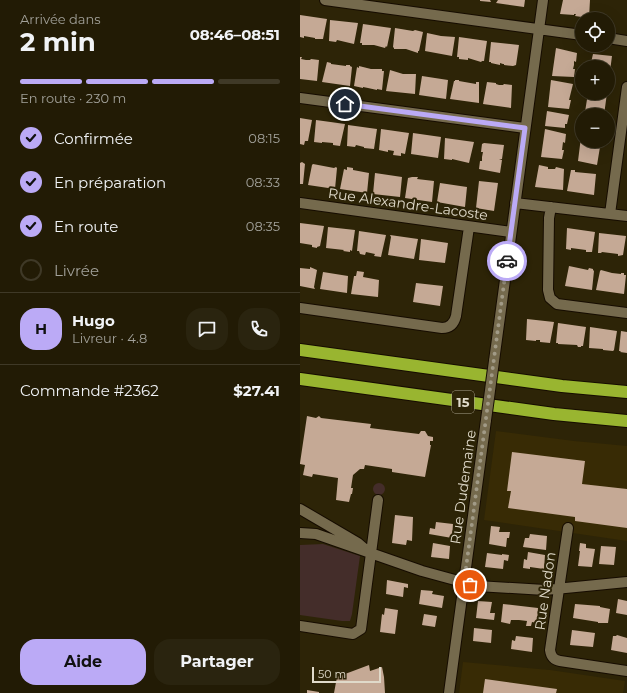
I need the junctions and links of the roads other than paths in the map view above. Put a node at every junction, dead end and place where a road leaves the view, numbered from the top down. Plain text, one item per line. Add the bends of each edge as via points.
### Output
1 (325, 0) edge
2 (543, 0) edge
3 (538, 30) junction
4 (575, 34) edge
5 (615, 39) edge
6 (627, 41) edge
7 (627, 87) edge
8 (300, 98) edge
9 (525, 128) junction
10 (300, 203) edge
11 (515, 203) junction
12 (551, 207) junction
13 (610, 214) junction
14 (627, 216) edge
15 (469, 227) junction
16 (511, 232) junction
17 (300, 308) edge
18 (627, 313) edge
19 (300, 350) edge
20 (300, 379) edge
21 (627, 392) edge
22 (627, 421) edge
23 (378, 500) dead end
24 (300, 509) edge
25 (568, 528) dead end
26 (300, 533) edge
27 (371, 554) junction
28 (627, 582) edge
29 (464, 583) junction
30 (559, 589) junction
31 (300, 626) edge
32 (627, 671) edge
33 (449, 693) edge

1 - 3 street
2 - 3 street, Rue Dudemaine
3 - 4 street
3 - 9 street, Rue Dudemaine
5 - 6 street
7 - 13 street
8 - 9 street
9 - 11 street, Rue Dudemaine
10 - 15 street, Rue Alexandre-Lacoste
11 - 12 street
11 - 16 street, Rue Dudemaine
12 - 13 street
12 - 18 street via 548,290 551,300 560,305
13 - 14 street
15 - 16 street, Rue Alexandre-Lacoste
15 - 17 street via 456,316 449,327
16 - 29 street, Rue Dudemaine, bridge
19 - 21 highway, 15 via 562,386
20 - 22 highway, 15 via 548,413
23 - 27 street
24 - 27 street via 358,543
25 - 30 street, Rue Nadon
26 - 27 street via 316,534
27 - 29 street
27 - 31 street via 360,631 353,634
28 - 30 street
29 - 30 street via 504,589
29 - 33 street, Rue Dudemaine
30 - 32 street, Rue Nadon via 550,650 553,658

